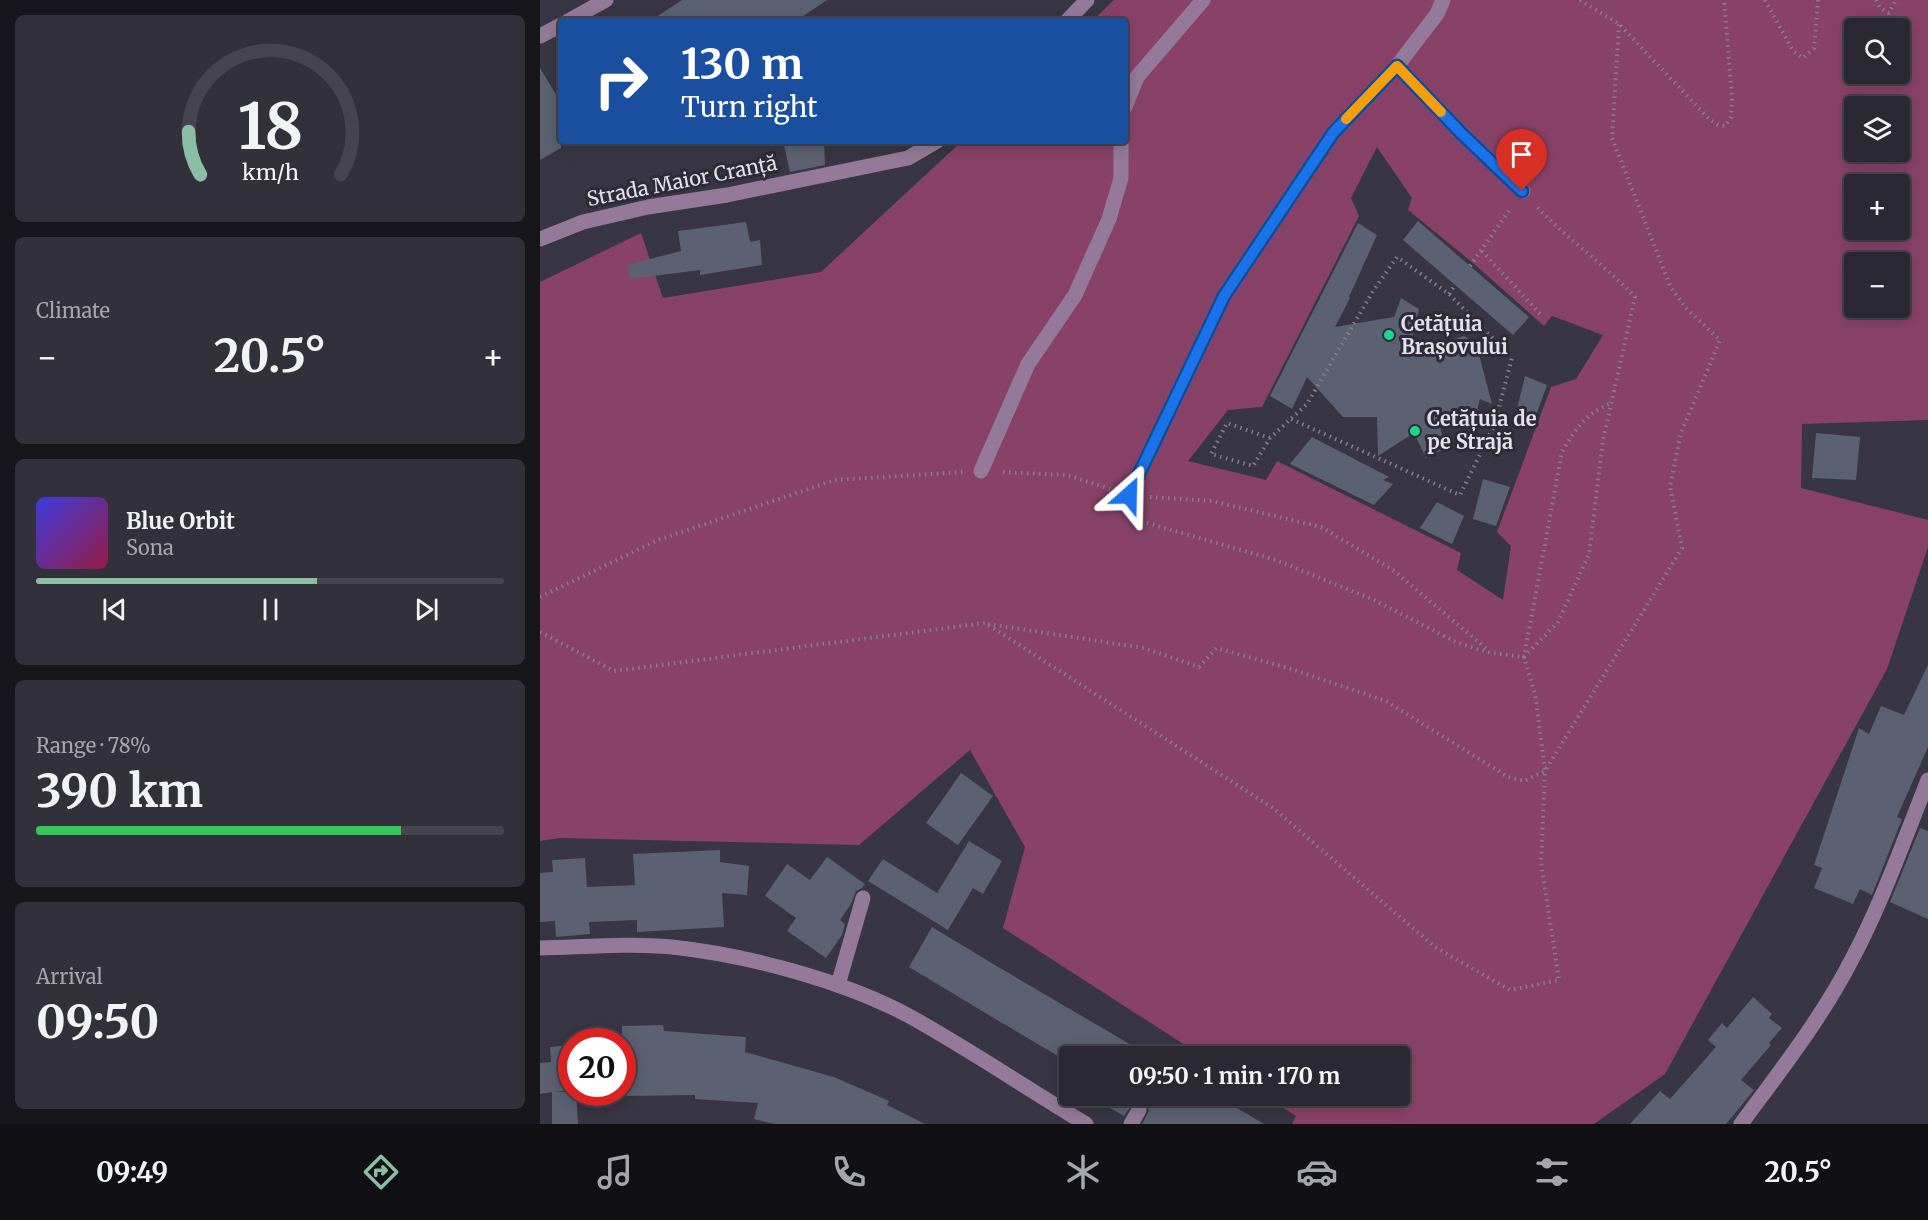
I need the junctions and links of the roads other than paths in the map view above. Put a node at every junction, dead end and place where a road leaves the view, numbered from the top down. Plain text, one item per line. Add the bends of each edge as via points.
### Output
1 (606, 0) edge
2 (1087, 0) edge
3 (1203, 0) edge
4 (1443, 0) edge
5 (573, 18) edge
6 (1070, 18) edge
7 (558, 27) edge
8 (540, 36) edge
9 (1397, 66) junction
10 (1128, 100) edge
11 (932, 144) edge
12 (1121, 144) edge
13 (1522, 191) road end
14 (540, 239) edge
15 (981, 471) road end
16 (1129, 495) road end
17 (1928, 780) edge
18 (863, 898) dead end
19 (540, 948) edge
20 (838, 985) junction
21 (1139, 1110) dead end
22 (1086, 1124) edge
23 (1131, 1124) edge
24 (1741, 1124) edge

1 - 5 street
2 - 6 street
3 - 10 street via 1137,77
4 - 9 street via 1437,14
7 - 8 street
9 - 13 street
9 - 16 street via 1333,133 1224,296
11 - 14 street, Strada Maior Cranță via 908,158 648,207 583,222
12 - 15 street via 1121,178 1109,219 1075,294 1028,364
17 - 24 street via 1852,960 1804,1038
18 - 20 street
19 - 20 street via 672,947 742,959
20 - 22 street via 910,1017
21 - 23 street

